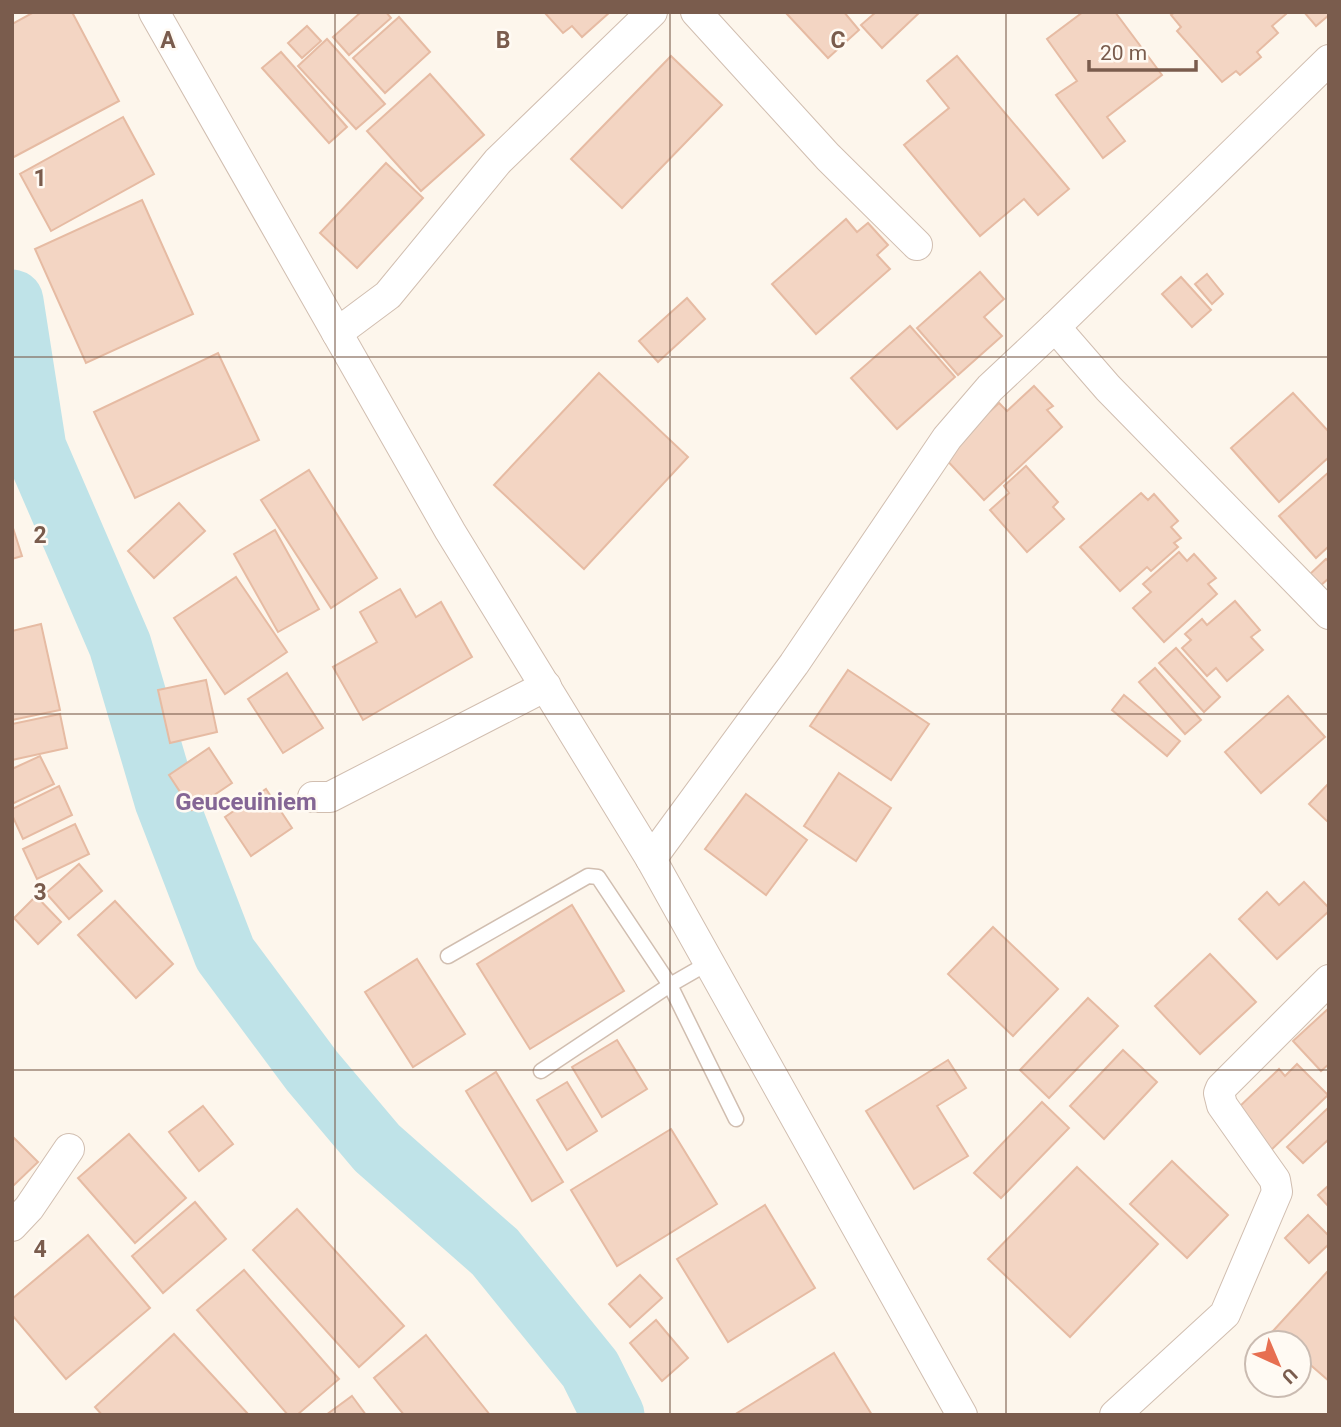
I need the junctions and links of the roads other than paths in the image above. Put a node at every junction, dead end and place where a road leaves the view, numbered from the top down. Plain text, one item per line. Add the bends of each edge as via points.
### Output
1 (154, 12) edge
2 (653, 12) edge
3 (696, 12) edge
4 (1329, 60) edge
5 (917, 245) dead end
6 (1055, 327) junction
7 (337, 334) junction
8 (1329, 614) edge
9 (546, 686) junction
10 (313, 797) dead end
11 (652, 859) junction
12 (448, 956) dead end
13 (710, 962) junction
14 (1329, 980) edge
15 (670, 985) junction
16 (541, 1071) dead end
17 (736, 1119) dead end
18 (69, 1149) dead end
19 (12, 1226) edge
20 (962, 1415) edge
21 (1115, 1415) edge

1 - 7 street
2 - 7 street via 498,161 388,295
3 - 5 street via 828,157
4 - 6 street
6 - 8 street via 1108,388
6 - 11 street via 990,388 947,438 794,664
7 - 9 street
9 - 10 street via 330,797
9 - 11 street
11 - 13 street
12 - 15 lane via 588,876 598,877
13 - 15 lane
13 - 20 street
14 - 21 street via 1219,1093 1222,1105 1275,1180 1277,1192 1225,1314
15 - 16 lane
15 - 17 lane
18 - 19 street

